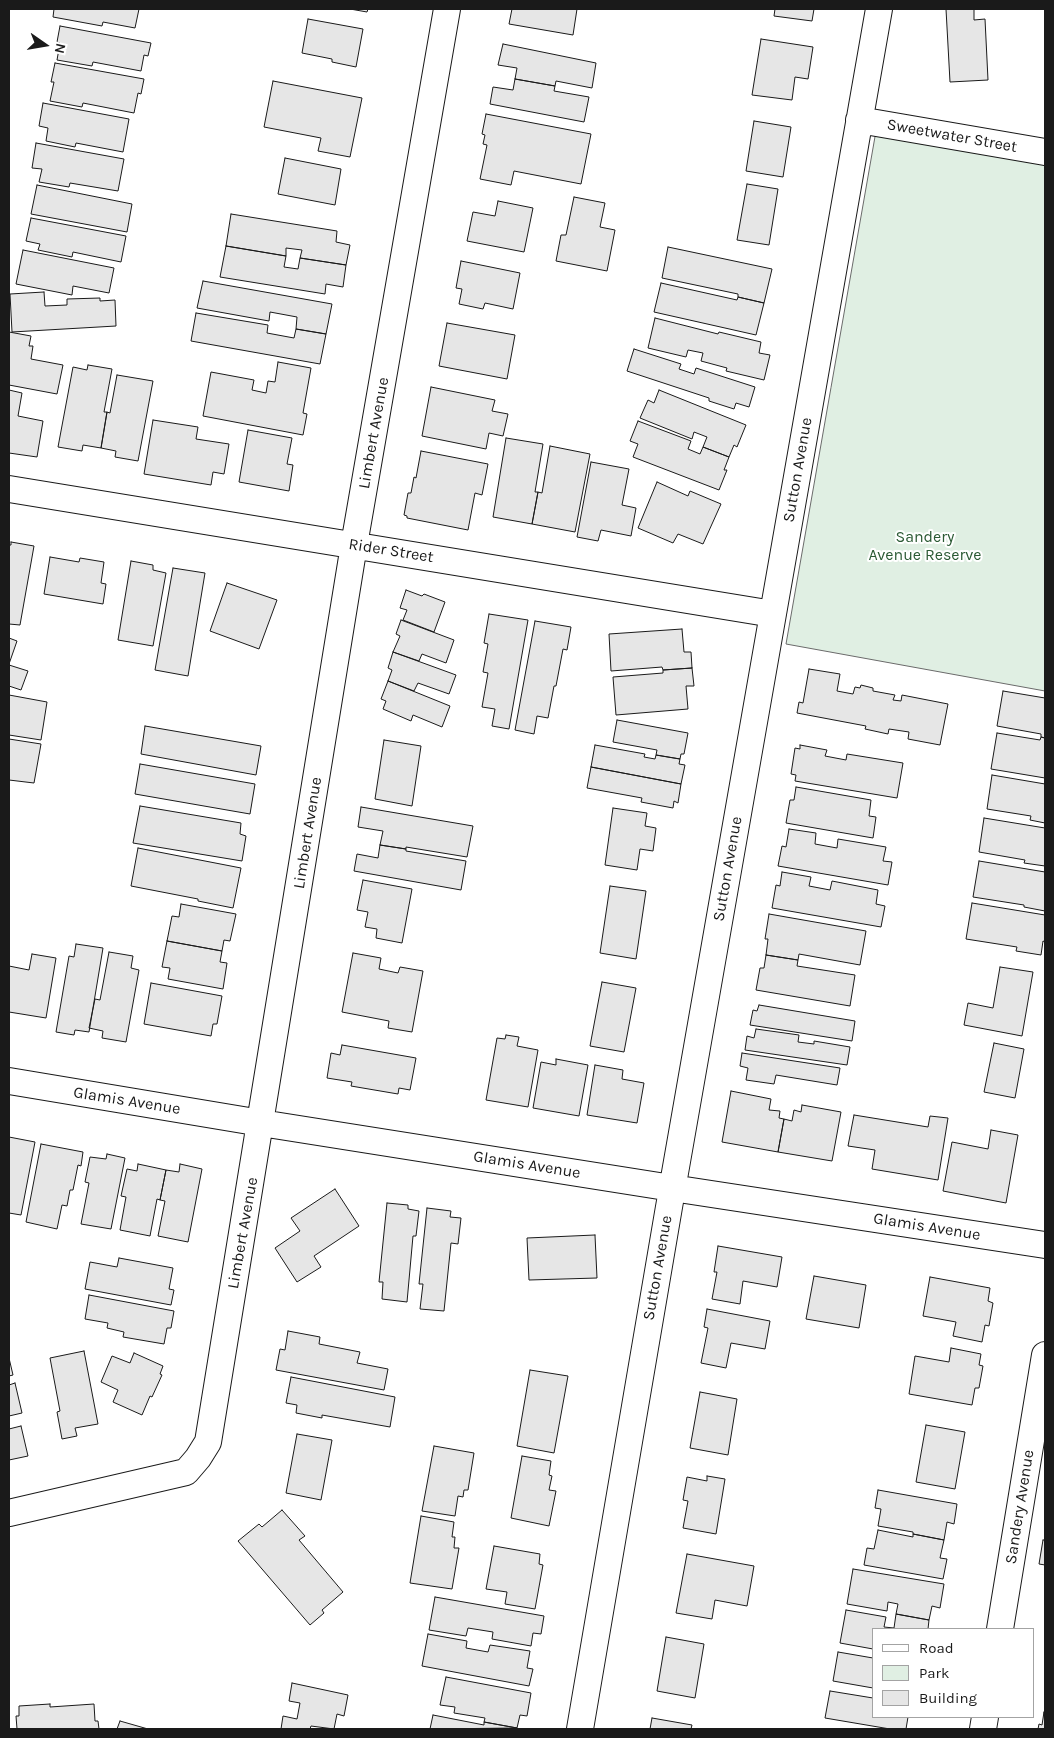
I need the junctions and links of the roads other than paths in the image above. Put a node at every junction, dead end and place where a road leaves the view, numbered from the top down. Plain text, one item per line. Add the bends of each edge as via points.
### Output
1 (447, 9) edge
2 (879, 9) edge
3 (859, 120) junction
4 (1045, 152) edge
5 (9, 489) edge
6 (354, 545) junction
7 (772, 614) junction
8 (9, 1081) edge
9 (261, 1123) junction
10 (672, 1188) junction
11 (1045, 1245) edge
12 (1045, 1355) edge
13 (9, 1513) edge
14 (1000, 1628) edge
15 (580, 1729) edge

1 - 6 street, Limbert Avenue
2 - 3 street, Sutton Avenue
3 - 4 street, Sweetwater Street
3 - 7 street, Sutton Avenue
5 - 6 street, Rider Street
6 - 7 street, Rider Street
6 - 9 street, Limbert Avenue
7 - 10 street, Sutton Avenue
8 - 9 street, Glamis Avenue
9 - 10 street, Glamis Avenue
9 - 13 street, Limbert Avenue via 208,1442 198,1458 186,1472
10 - 11 street, Glamis Avenue
10 - 15 street, Sutton Avenue
12 - 14 street, Sandery Avenue

